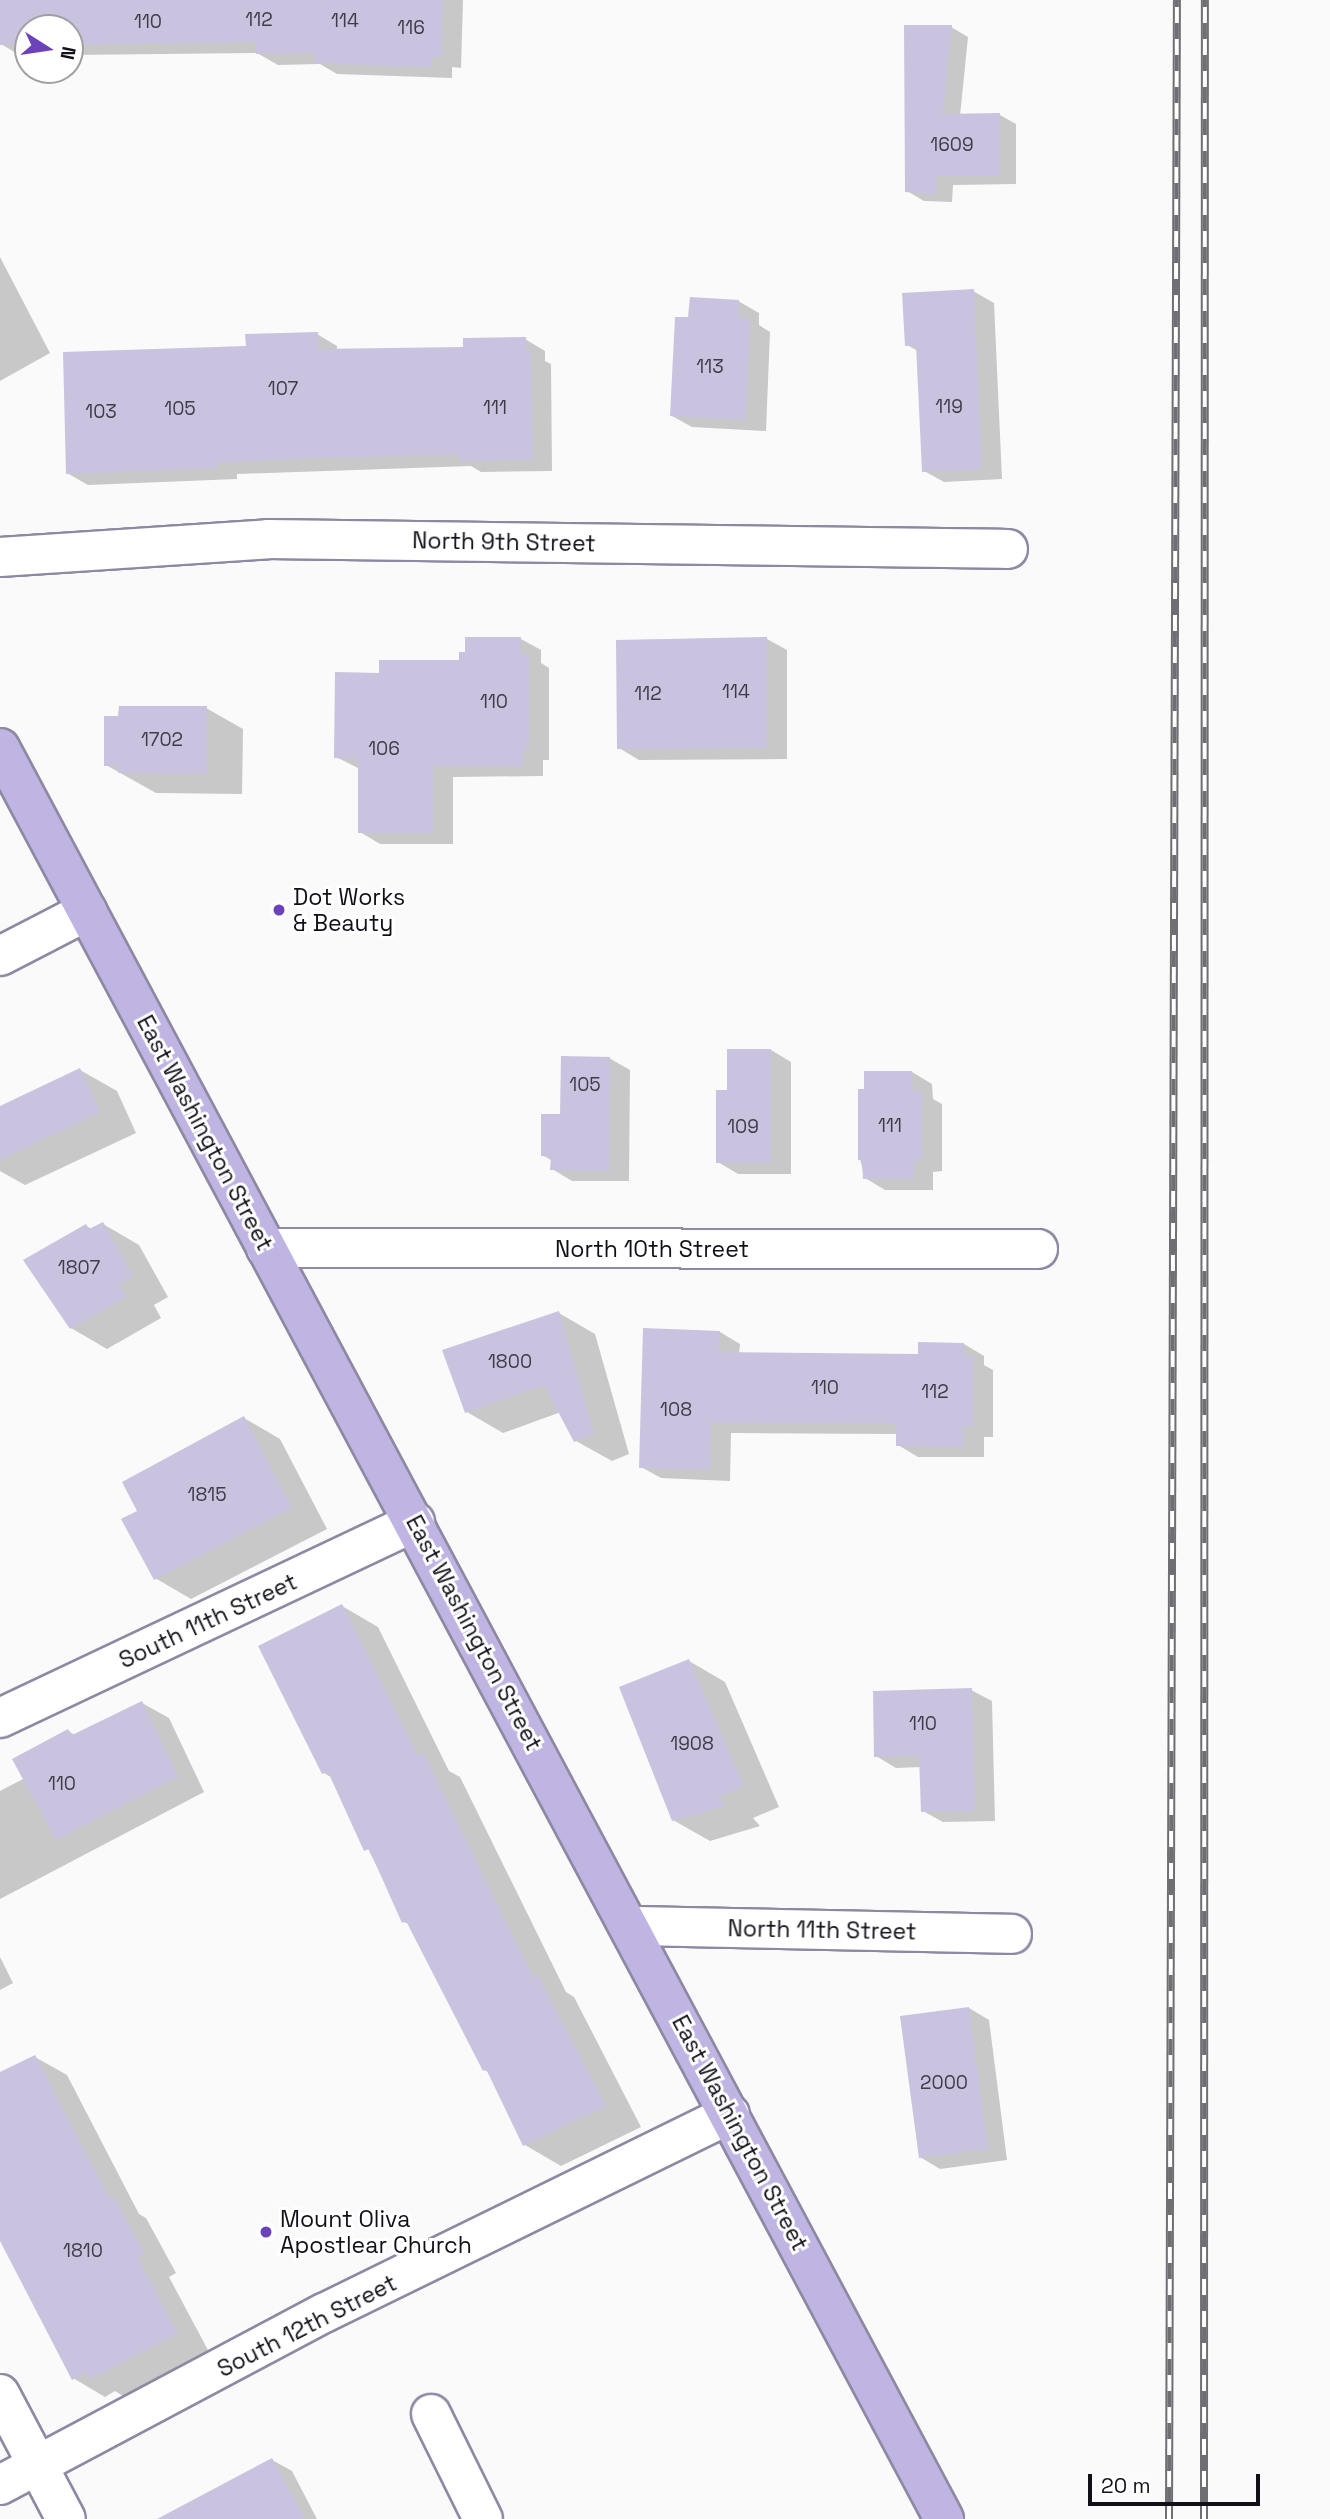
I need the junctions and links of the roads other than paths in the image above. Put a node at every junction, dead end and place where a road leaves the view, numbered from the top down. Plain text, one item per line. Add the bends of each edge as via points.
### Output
1 (1008, 549) dead end
2 (0, 557) edge
3 (0, 748) edge
4 (87, 911) junction
5 (0, 956) edge
6 (266, 1248) junction
7 (1038, 1249) dead end
8 (415, 1522) junction
9 (0, 1718) edge
10 (632, 1926) junction
11 (1012, 1934) dead end
12 (730, 2114) junction
13 (0, 2394) edge
14 (431, 2414) dead end
15 (38, 2466) junction
16 (0, 2485) edge
17 (66, 2519) edge
18 (483, 2519) edge
19 (944, 2519) edge

1 - 2 street, North 9th Street via 268,539
3 - 4 main road, East Washington Street
4 - 5 street
4 - 6 main road, East Washington Street
6 - 7 street, North 10th Street
6 - 8 main road, East Washington Street
8 - 9 street, South 11th Street
8 - 10 main road, East Washington Street
10 - 11 street, North 11th Street
10 - 12 main road, East Washington Street
12 - 15 street, South 12th Street via 324,2314
12 - 19 main road, East Washington Street
13 - 15 street
14 - 18 street
15 - 16 street, South 12th Street
15 - 17 street

